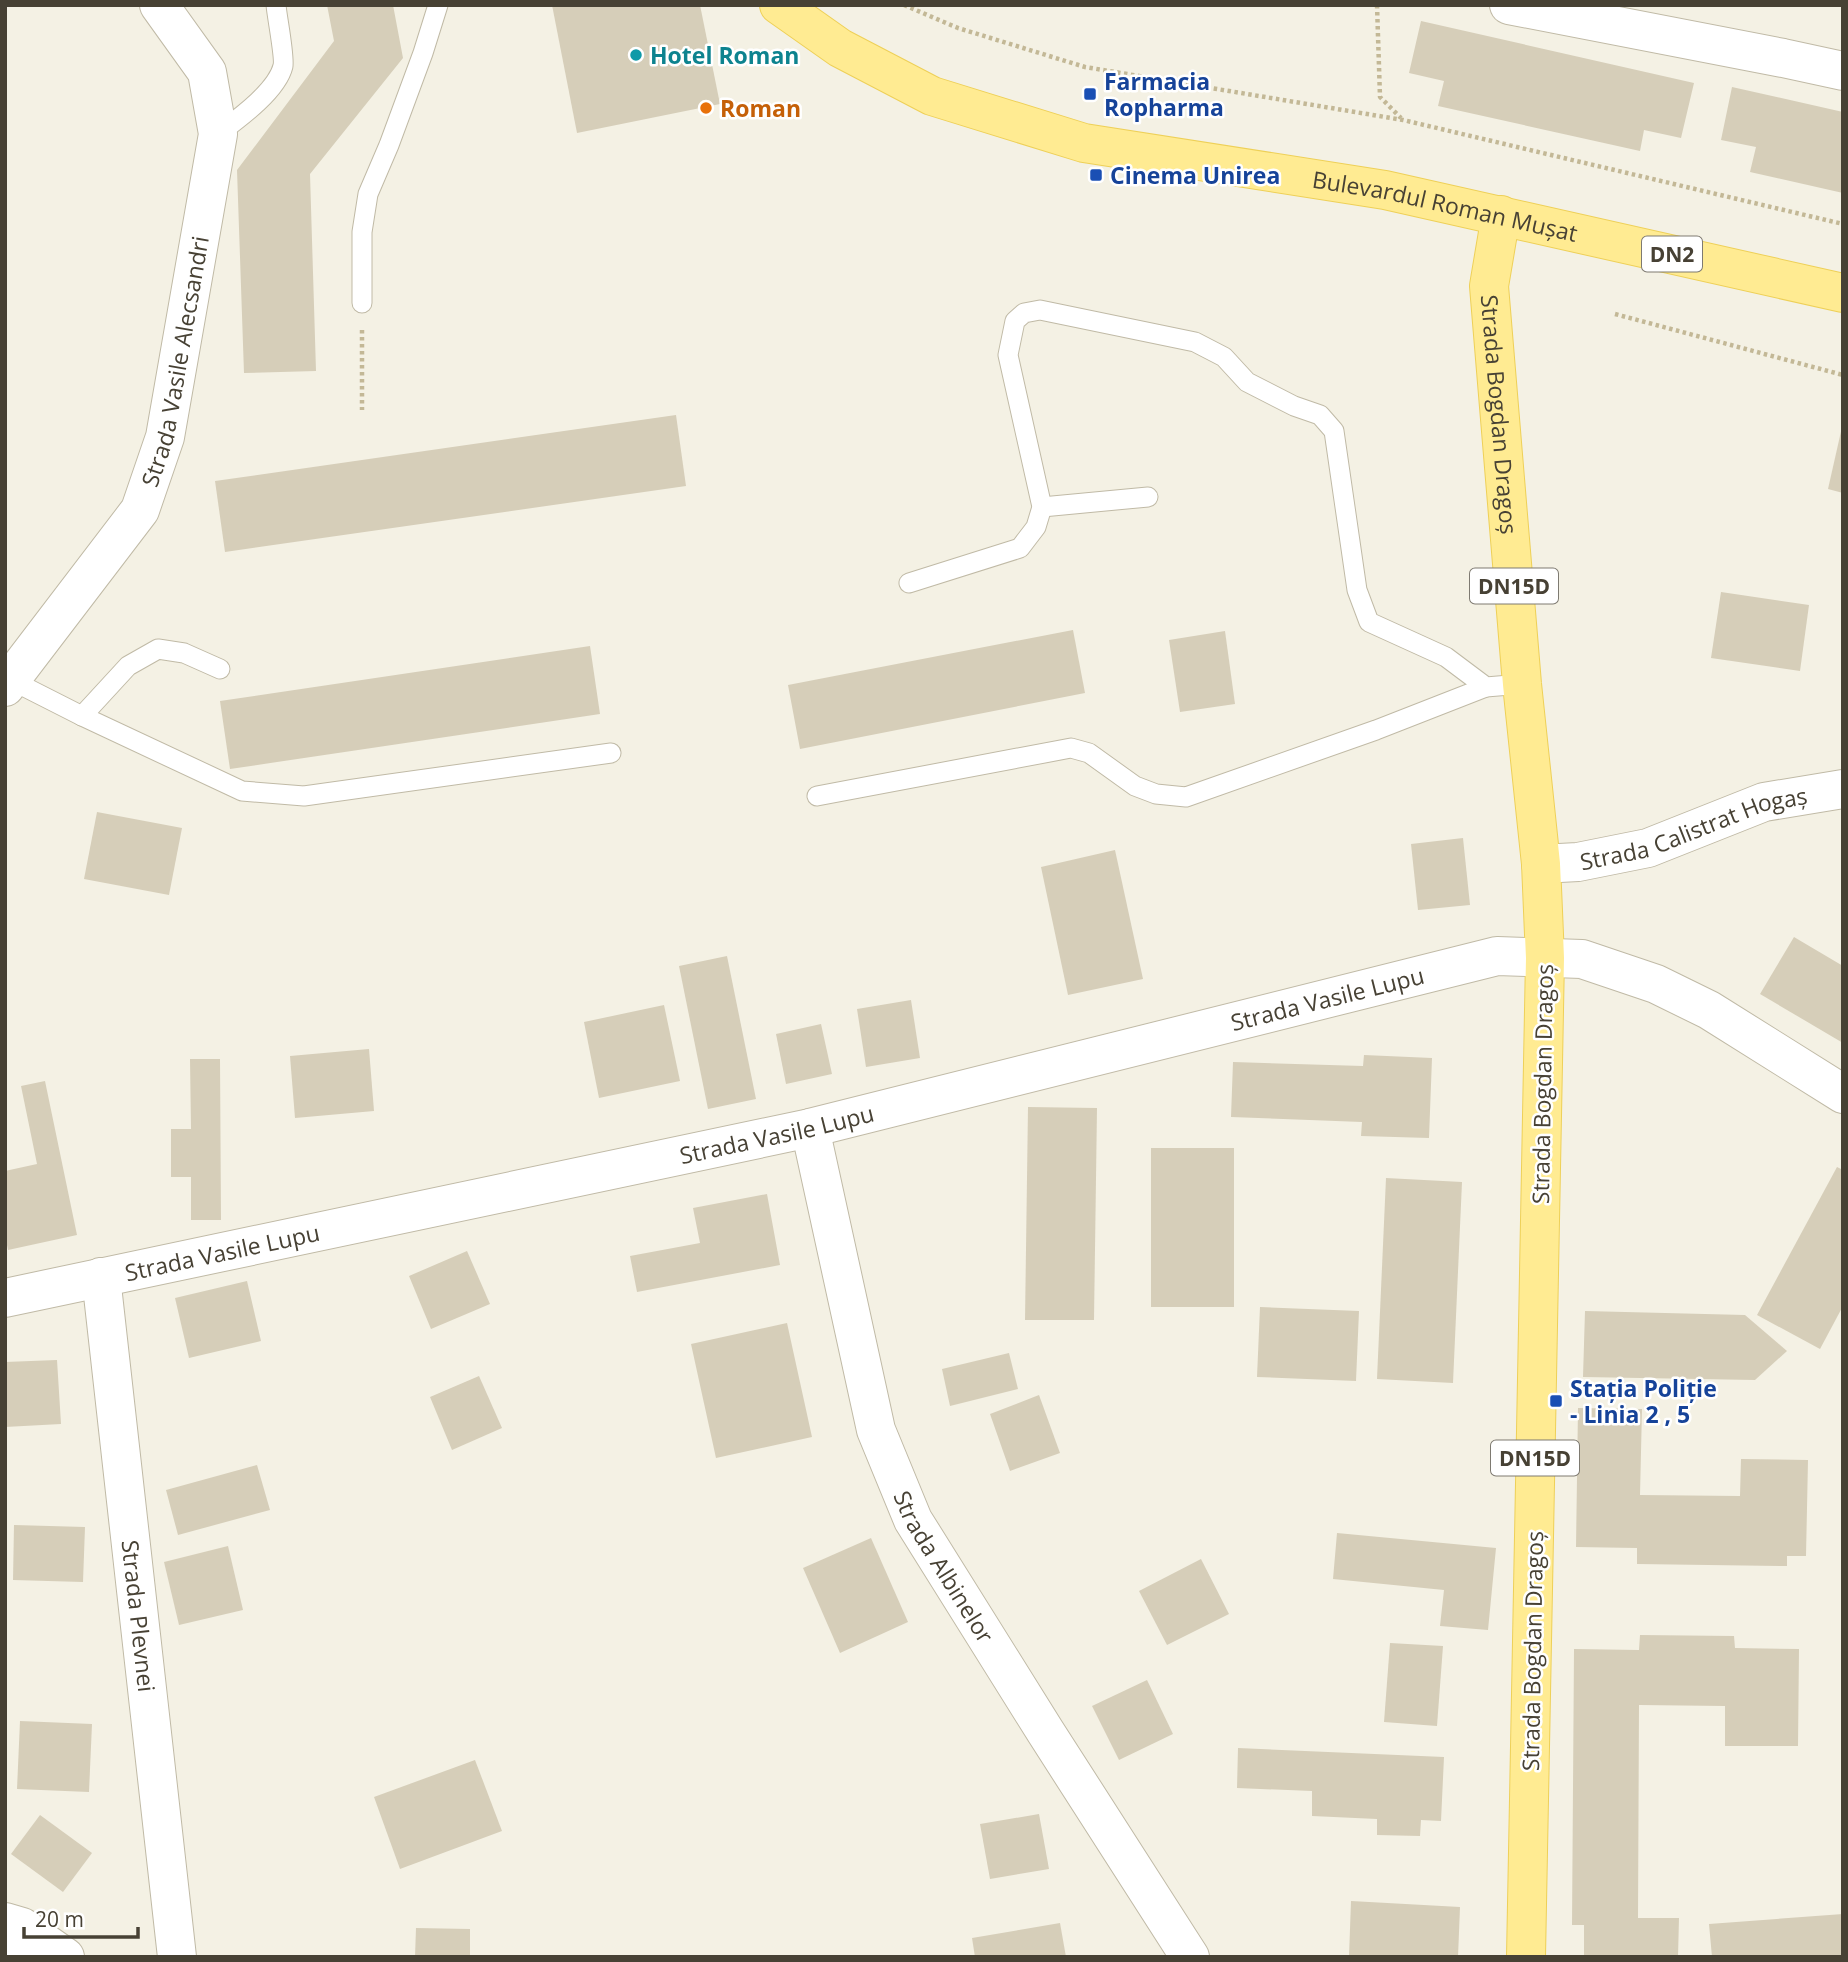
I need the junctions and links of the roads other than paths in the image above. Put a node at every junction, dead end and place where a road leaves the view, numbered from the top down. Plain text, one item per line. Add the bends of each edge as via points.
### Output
1 (159, 5) edge
2 (276, 5) edge
3 (438, 5) edge
4 (779, 5) edge
5 (1509, 5) edge
6 (1843, 72) edge
7 (218, 134) junction
8 (1501, 215) junction
9 (1843, 293) edge
10 (362, 303) road end
11 (1147, 496) dead end
12 (1042, 507) junction
13 (909, 583) dead end
14 (220, 669) dead end
15 (8, 683) edge
16 (1504, 685) junction
17 (82, 716) junction
18 (611, 753) dead end
19 (1843, 789) edge
20 (817, 796) dead end
21 (1541, 864) junction
22 (1545, 958) junction
23 (1843, 1094) edge
24 (810, 1128) junction
25 (101, 1277) junction
26 (5, 1298) edge
27 (5, 1922) edge
28 (5, 1945) edge
29 (13, 1957) edge
30 (65, 1957) edge
31 (177, 1957) edge
32 (1190, 1957) edge
33 (1526, 1957) edge

1 - 7 street, Strada Vasile Alecsandri via 207,72
2 - 7 lane via 283,65 254,106
3 - 10 lane via 368,194 362,232
4 - 8 main road, Bulevardul Roman Mușat / DN2 via 840,48 932,96 1084,143 1385,190
5 - 6 street
7 - 15 street, Strada Vasile Alecsandri via 165,438 140,510
8 - 9 main road, Bulevardul Roman Mușat / DN2
8 - 16 main road, Strada Bogdan Dragoș / DN15D via 1489,286
11 - 12 lane
12 - 13 lane via 1036,527 1020,548
12 - 16 lane via 1008,355 1015,321 1024,313 1040,310 1195,342 1224,357 1247,382 1320,415 1334,431 1357,590 1369,622
14 - 17 lane via 184,653 158,649 128,666
15 - 17 lane
16 - 20 lane via 1186,797 1135,786 1089,753 1071,748
16 - 21 main road, Strada Bogdan Dragoș / DN15D
17 - 18 lane via 242,791 304,796
19 - 21 street, Strada Calistrat Hogaș via 1764,803 1648,848
21 - 22 main road, Strada Bogdan Dragoș / DN15D
22 - 23 street, Strada Vasile Lupu via 1582,960 1656,984 1709,1010
22 - 24 street, Strada Vasile Lupu via 1497,956
22 - 33 main road, Strada Bogdan Dragoș / DN15D
24 - 25 street, Strada Vasile Lupu
24 - 32 street, Strada Albinelor via 876,1430 913,1520
25 - 26 street, Strada Vasile Lupu
25 - 31 street, Strada Plevnei
27 - 30 street via 22,1927
28 - 29 street

